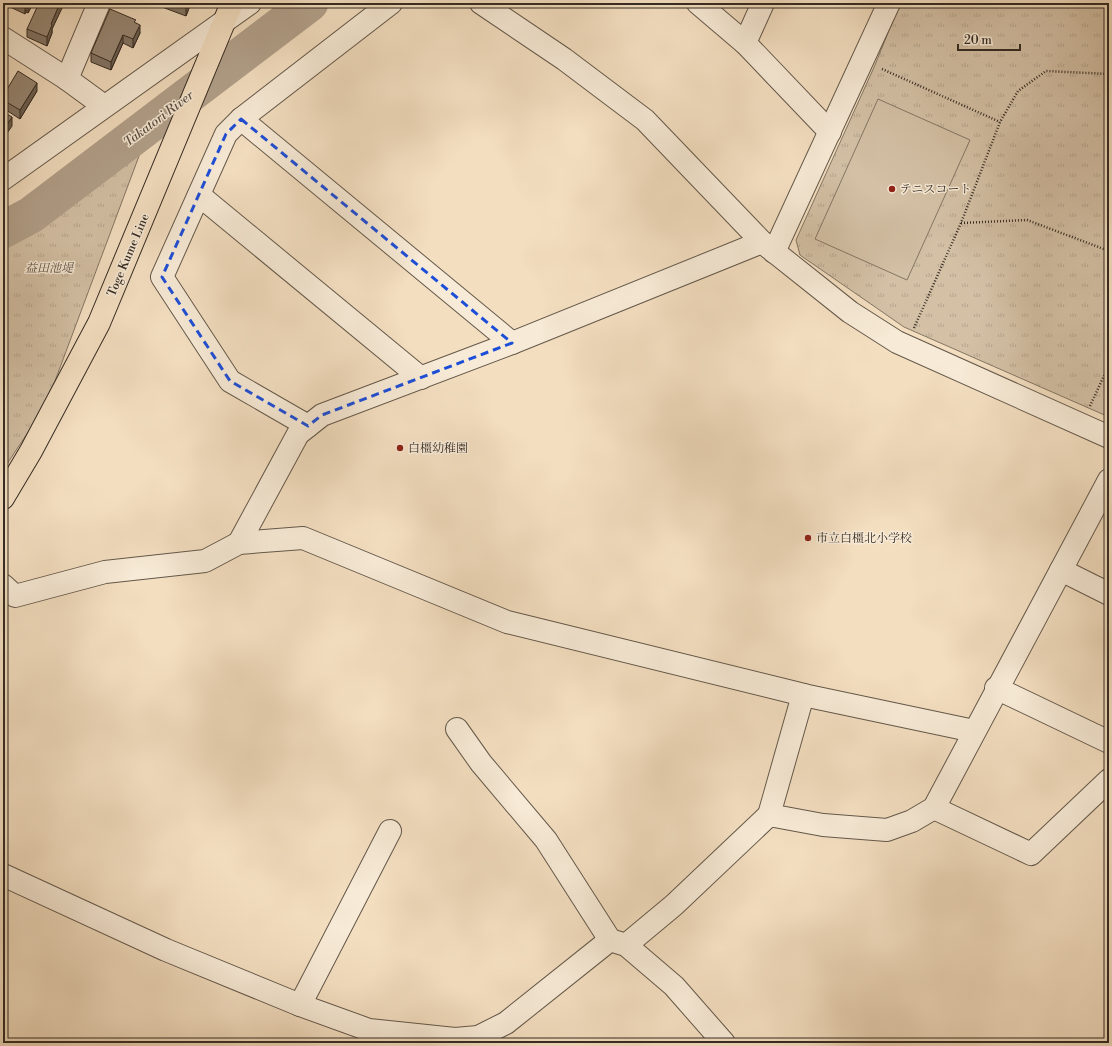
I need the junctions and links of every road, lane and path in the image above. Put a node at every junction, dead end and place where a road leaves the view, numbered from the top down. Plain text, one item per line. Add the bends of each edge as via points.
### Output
1 (99, 3) edge
2 (250, 3) edge
3 (391, 3) edge
4 (481, 3) edge
5 (698, 3) edge
6 (763, 3) edge
7 (889, 3) edge
8 (225, 21) edge
9 (3, 38) edge
10 (745, 43) junction
11 (875, 65) dead end
12 (1109, 74) edge
13 (68, 79) junction
14 (104, 106) junction
15 (241, 119) junction
16 (1000, 122) junction
17 (830, 132) junction
18 (3, 179) edge
19 (198, 195) junction
20 (960, 223) junction
21 (768, 247) junction
22 (1109, 252) edge
23 (913, 330) dead end
24 (512, 343) junction
25 (1109, 365) edge
26 (421, 378) junction
27 (1089, 408) dead end
28 (308, 426) junction
29 (1109, 437) edge
30 (1109, 480) edge
31 (3, 498) edge
32 (239, 543) junction
33 (1061, 570) junction
34 (3, 585) edge
35 (1109, 594) edge
36 (996, 688) junction
37 (803, 695) junction
38 (457, 729) dead end
39 (974, 731) junction
40 (1109, 742) edge
41 (1109, 780) edge
42 (934, 808) junction
43 (769, 815) junction
44 (390, 831) dead end
45 (3, 875) edge
46 (618, 942) junction
47 (300, 1005) junction
48 (724, 1043) edge

1 - 13 street
2 - 8 street
3 - 15 street
4 - 21 street via 564,58 645,120
5 - 10 street
6 - 10 street
7 - 17 street
8 - 14 street
8 - 31 main road, Toge Kume Line via 99,323 32,451
9 - 13 street
10 - 17 street
11 - 16 path
12 - 16 path via 1046,71 1018,91
13 - 14 street
14 - 18 street
15 - 19 street via 226,134
15 - 24 street
16 - 20 path
17 - 21 street
19 - 26 street
19 - 28 street via 162,277 230,381
20 - 22 path via 1027,220
20 - 23 path
21 - 24 street
21 - 29 street via 850,312 898,342
24 - 26 street
25 - 27 path
26 - 28 street via 322,416
28 - 32 street via 298,434
30 - 33 street
32 - 34 street via 205,561 105,572 16,596
32 - 37 street via 303,538 507,622
33 - 35 street
33 - 36 street
36 - 39 street
36 - 40 street
37 - 39 street
37 - 43 street
38 - 46 street via 481,764 546,840
39 - 42 street
41 - 42 street via 1031,854
42 - 43 street via 912,821 887,830 823,825
43 - 46 street via 674,905
44 - 47 street
45 - 47 street via 166,950
46 - 47 street via 506,1023 478,1037 455,1039 369,1030
46 - 48 street via 674,986

